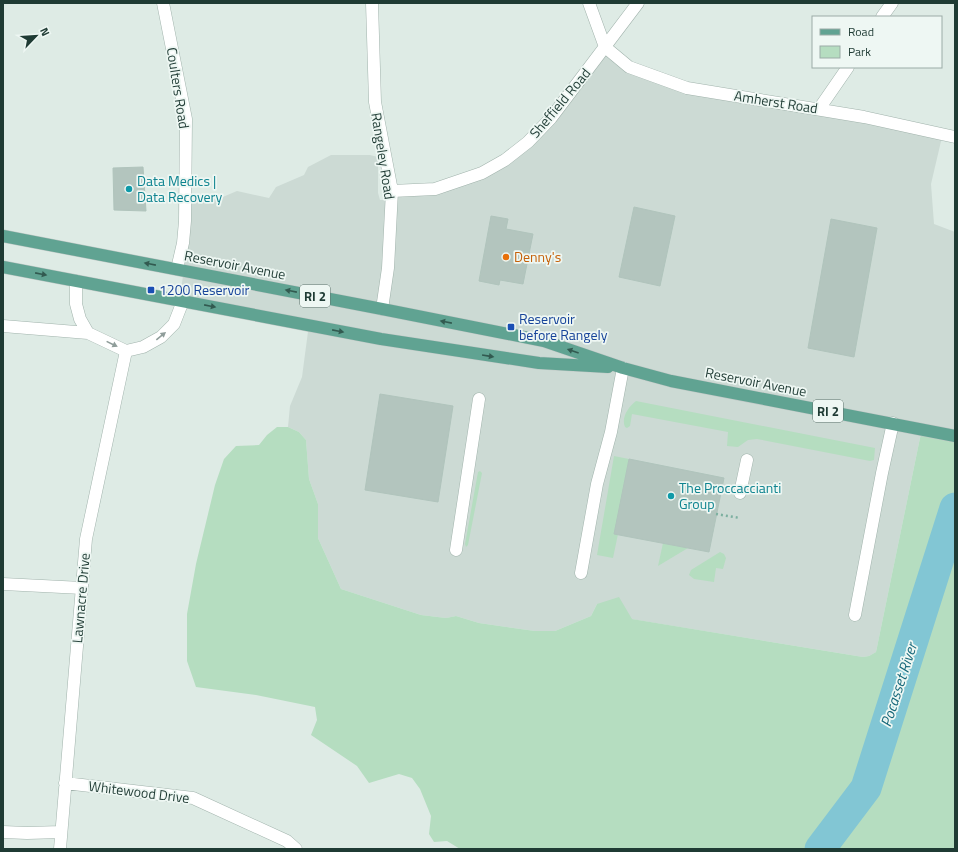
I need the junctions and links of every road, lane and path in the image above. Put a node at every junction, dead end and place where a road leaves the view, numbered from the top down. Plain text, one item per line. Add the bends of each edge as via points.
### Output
1 (163, 3) edge
2 (372, 3) edge
3 (589, 3) edge
4 (638, 3) edge
5 (892, 3) edge
6 (883, 16) edge
7 (605, 47) junction
8 (847, 68) edge
9 (819, 109) junction
10 (955, 137) edge
11 (392, 191) junction
12 (3, 236) edge
13 (3, 267) edge
14 (177, 269) junction
15 (76, 281) junction
16 (183, 301) junction
17 (382, 309) junction
18 (3, 326) edge
19 (88, 333) junction
20 (126, 351) junction
21 (623, 368) junction
22 (480, 399) dead end
23 (893, 424) junction
24 (955, 436) edge
25 (748, 460) dead end
26 (740, 493) dead end
27 (716, 514) dead end
28 (740, 518) dead end
29 (456, 550) dead end
30 (581, 573) dead end
31 (3, 584) edge
32 (82, 588) junction
33 (855, 615) dead end
34 (65, 783) junction
35 (3, 832) edge
36 (61, 832) junction
37 (60, 849) edge
38 (296, 849) edge

1 - 14 street, Coulters Road via 186,118 185,221
2 - 11 street, Rangeley Road via 375,102
3 - 7 street
4 - 7 street, Sheffield Road
5 - 6 street
7 - 9 street, Amherst Road via 629,67 687,88
7 - 11 street, Sheffield Road via 551,118 528,142 505,160 482,173 435,189
8 - 9 street
9 - 10 street, Amherst Road
11 - 17 street, Rangeley Road via 388,268
14 -> 12 main road, Reservoir Avenue / RI 2
13 -> 15 main road, Reservoir Avenue / RI 2
17 -> 14 main road, Reservoir Avenue / RI 2
15 - 16 main road, Reservoir Avenue / RI 2
15 - 19 street via 76,304 80,319
20 -> 16 street via 143,348 161,338 174,324
16 -> 21 main road, Reservoir Avenue / RI 2 via 388,340 539,363
21 -> 17 main road, Reservoir Avenue / RI 2 via 544,341
18 - 19 street
19 -> 20 street
20 - 32 street, Lawnacre Drive via 86,539
21 - 23 main road, Reservoir Avenue / RI 2 via 671,381
21 - 30 street via 611,432 597,484
22 - 29 street
23 - 24 main road, Reservoir Avenue / RI 2
23 - 33 street
25 - 26 street
27 - 28 path
31 - 32 street
32 - 34 street, Lawnacre Drive
34 - 36 street, Lawnacre Drive
34 - 38 street, Whitewood Drive via 193,798 287,841
35 - 36 street
36 - 37 street, Lawnacre Drive

